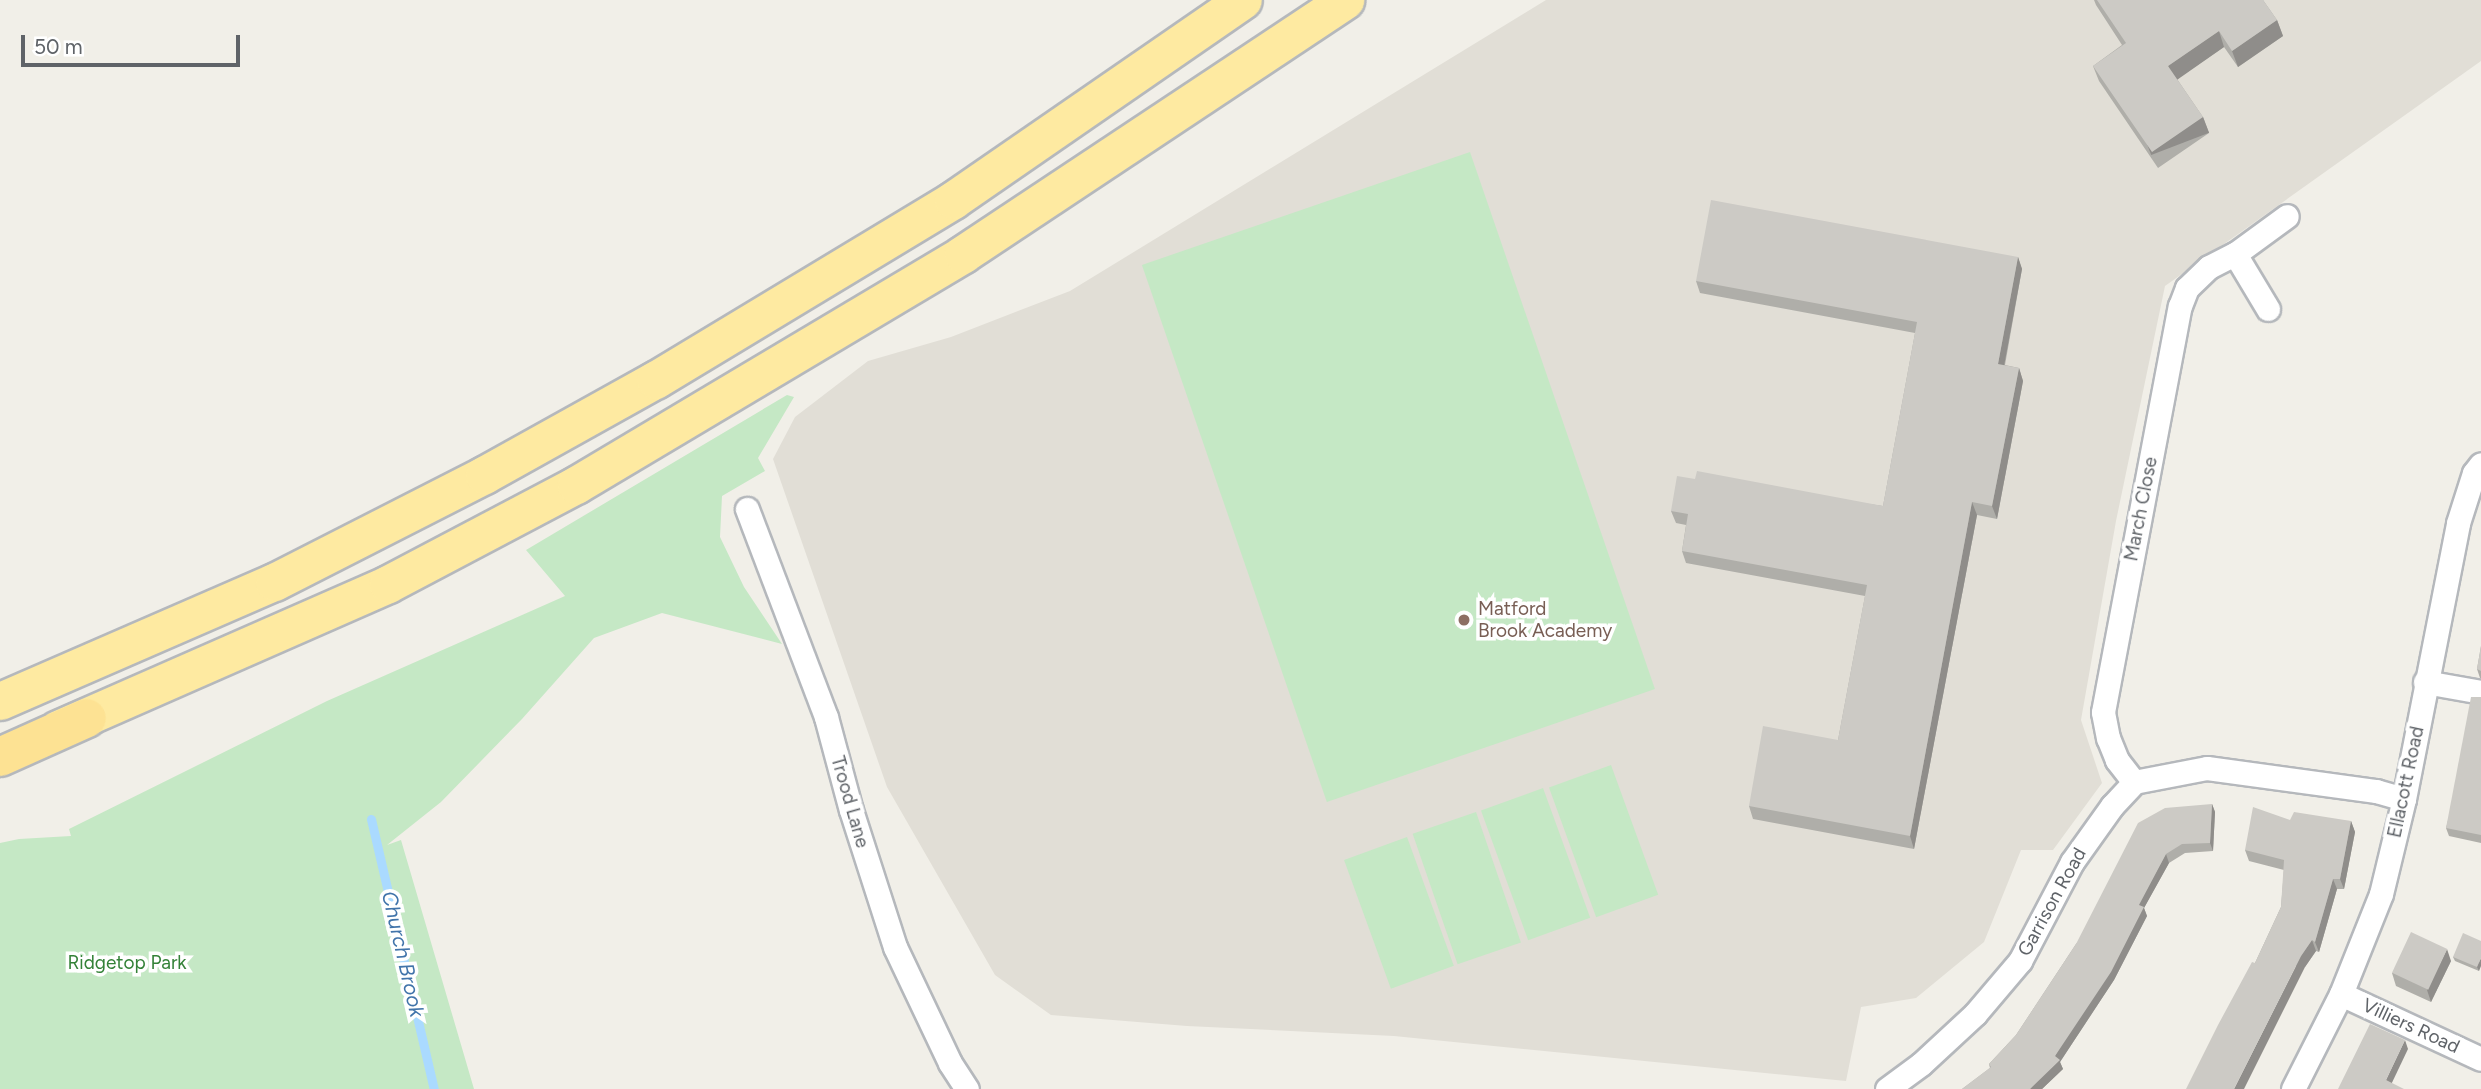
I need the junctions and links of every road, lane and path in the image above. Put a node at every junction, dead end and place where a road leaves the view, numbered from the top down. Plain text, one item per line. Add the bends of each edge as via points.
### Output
1 (1243, 0) edge
2 (1345, 0) edge
3 (2287, 215) dead end
4 (2235, 254) junction
5 (2268, 309) dead end
6 (2481, 464) edge
7 (747, 509) dead end
8 (2426, 682) junction
9 (2481, 692) edge
10 (0, 701) edge
11 (87, 718) junction
12 (0, 750) edge
13 (0, 757) edge
14 (2134, 782) junction
15 (2404, 799) junction
16 (2341, 994) junction
17 (2481, 1059) edge
18 (967, 1089) edge
19 (1887, 1089) edge
20 (2293, 1089) edge

1 - 10 highway via 953,200 655,380 484,475 274,582
2 - 11 highway via 963,254 576,485 388,584
3 - 4 street, March Close
4 - 5 street
4 - 14 street, March Close via 2209,267 2187,289 2180,306 2108,673 2103,712 2108,738
6 - 8 street, Ellacott Road via 2458,523
7 - 18 street, Trood Lane via 826,717 895,947
8 - 9 street
8 - 15 street, Ellacott Road
11 - 12 highway
11 - 13 highway
14 - 15 street via 2207,768 2376,791
14 - 19 street, Garrison Road via 2071,862 2020,961 1975,1014
15 - 16 street, Ellacott Road via 2381,894
16 - 17 street, Villiers Road
16 - 20 street, Ellacott Road

